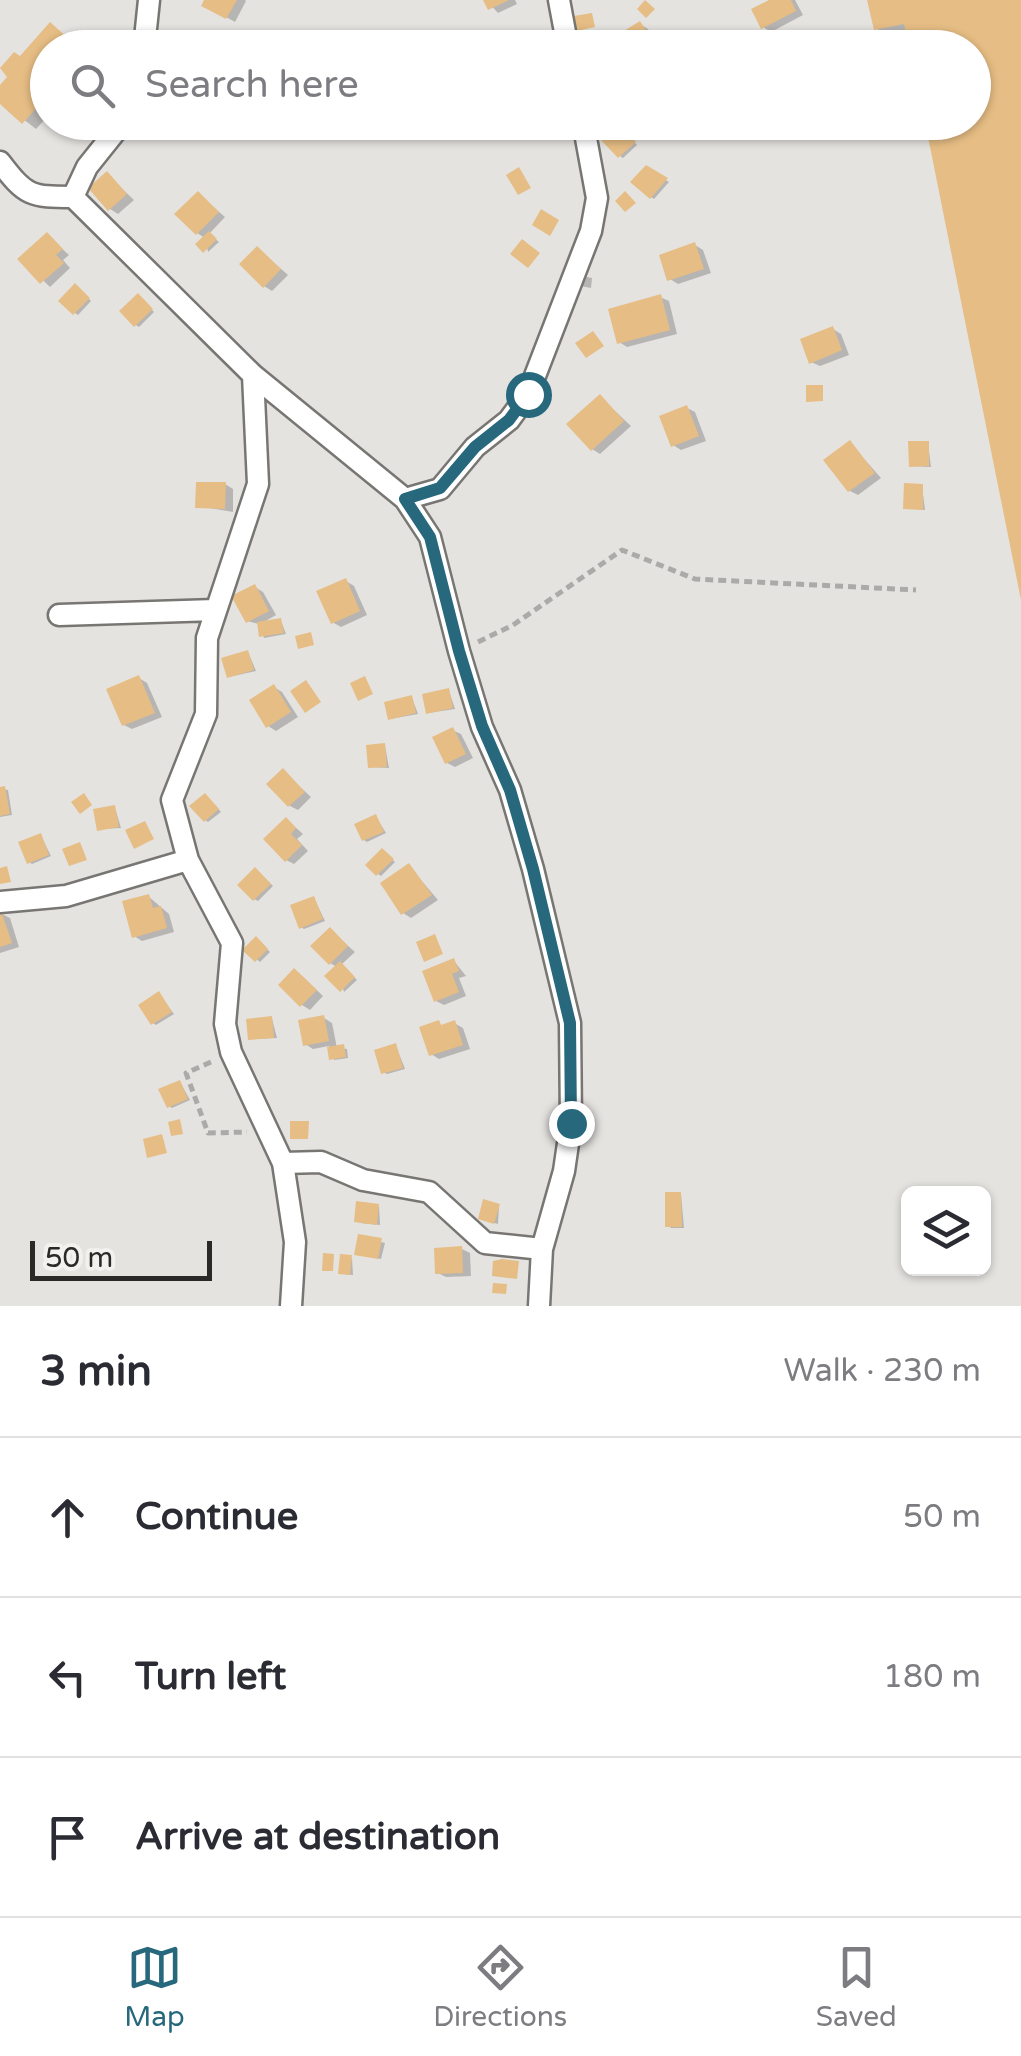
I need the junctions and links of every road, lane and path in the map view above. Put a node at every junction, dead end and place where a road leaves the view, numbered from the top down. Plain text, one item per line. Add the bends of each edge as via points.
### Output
1 (150, 0) edge
2 (558, 0) edge
3 (146, 30) edge
4 (564, 30) edge
5 (109, 140) edge
6 (586, 140) edge
7 (0, 162) edge
8 (72, 197) junction
9 (253, 375) junction
10 (405, 499) junction
11 (916, 590) dead end
12 (215, 610) junction
13 (59, 615) dead end
14 (459, 651) junction
15 (188, 860) junction
16 (0, 902) edge
17 (232, 1052) junction
18 (267, 1132) junction
19 (283, 1163) junction
20 (542, 1249) junction
21 (291, 1306) edge
22 (539, 1306) edge

1 - 3 street
2 - 4 street
5 - 8 street
6 - 10 street via 597,198 591,231 528,394 440,488
7 - 8 street via 21,190
8 - 9 street
9 - 10 street
9 - 12 street via 258,484
10 - 14 street via 430,537
11 - 14 path via 695,578 622,550 513,625
12 - 13 street
12 - 15 street via 207,638 206,714 172,800
14 - 20 street via 515,806 570,1023 571,1123
15 - 16 street via 66,896
15 - 17 street via 232,943 224,1014
17 - 18 street
17 - 18 path via 186,1074 208,1132
18 - 19 street
19 - 20 street via 322,1162 362,1180 429,1192 484,1243
19 - 21 street via 295,1242
20 - 22 street

